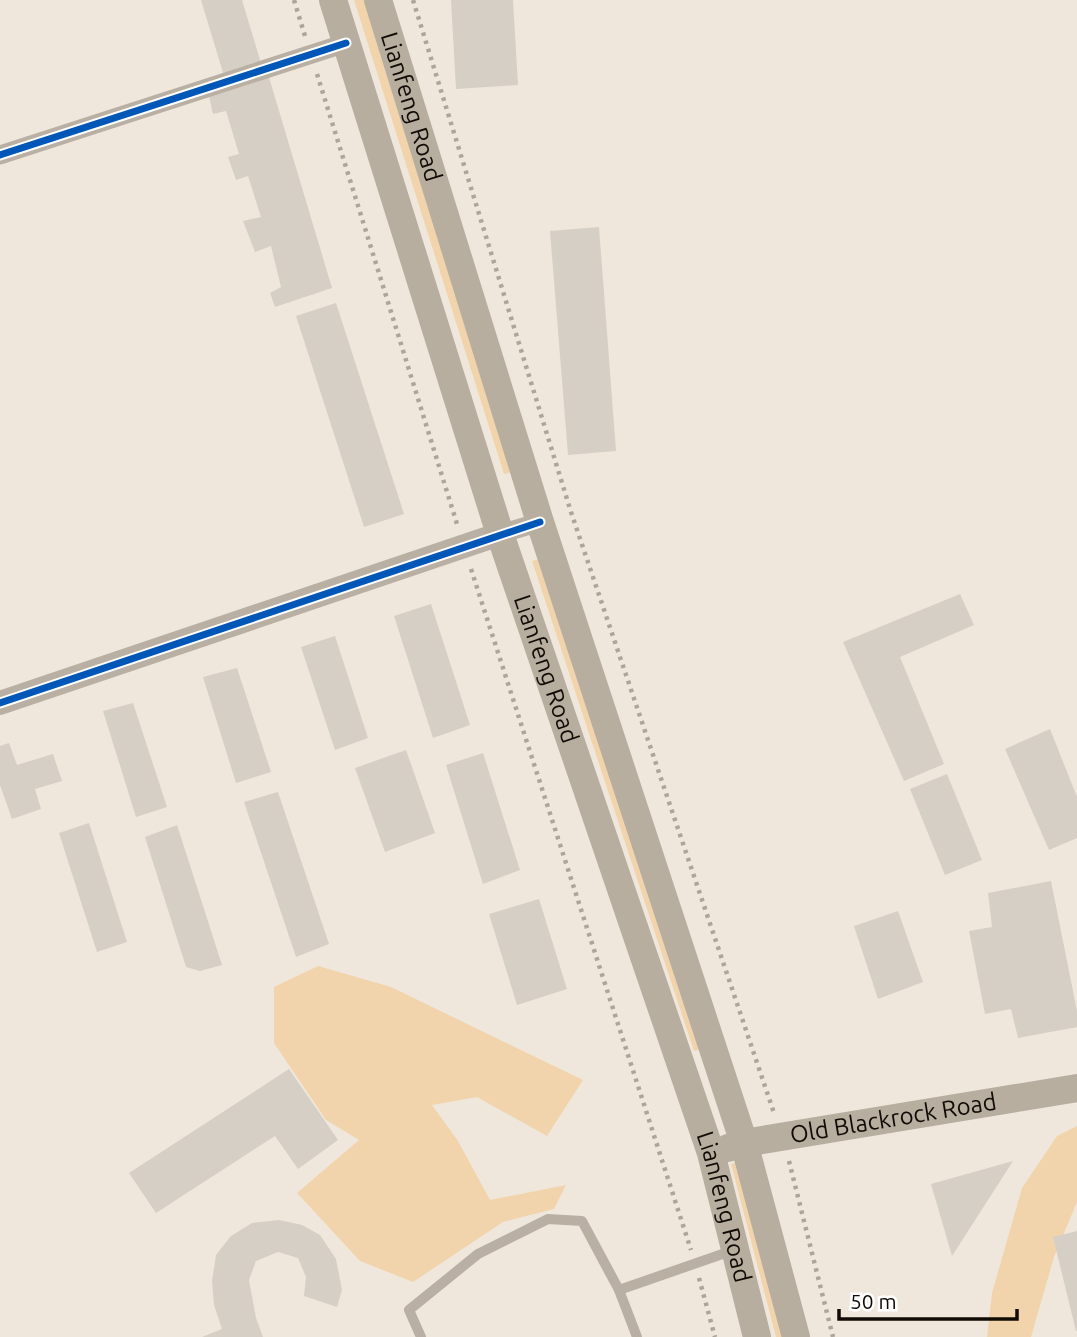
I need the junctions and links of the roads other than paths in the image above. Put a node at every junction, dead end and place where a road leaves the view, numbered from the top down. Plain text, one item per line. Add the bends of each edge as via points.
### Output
1 (333, 0) edge
2 (378, 0) edge
3 (346, 43) junction
4 (0, 155) edge
5 (540, 522) junction
6 (500, 534) junction
7 (0, 703) edge
8 (1077, 1088) edge
9 (744, 1143) junction
10 (711, 1153) junction
11 (735, 1250) junction
12 (619, 1290) junction
13 (421, 1337) edge
14 (637, 1337) edge
15 (757, 1337) edge
16 (796, 1337) edge

1 - 3 main road, Lianfeng Road
2 - 5 main road, Lianfeng Road
3 - 4 street
3 - 6 main road, Lianfeng Road
5 - 6 street
5 - 9 main road, Lianfeng Road
6 - 7 street
6 - 10 main road, Lianfeng Road
8 - 9 main road, Old Blackrock Road
9 - 10 main road, Old Blackrock Road
9 - 16 main road, Lianfeng Road
10 - 11 main road, Lianfeng Road
11 - 12 lane
11 - 15 main road, Lianfeng Road
12 - 13 lane via 582,1221 548,1219 478,1254 409,1310
12 - 14 lane

